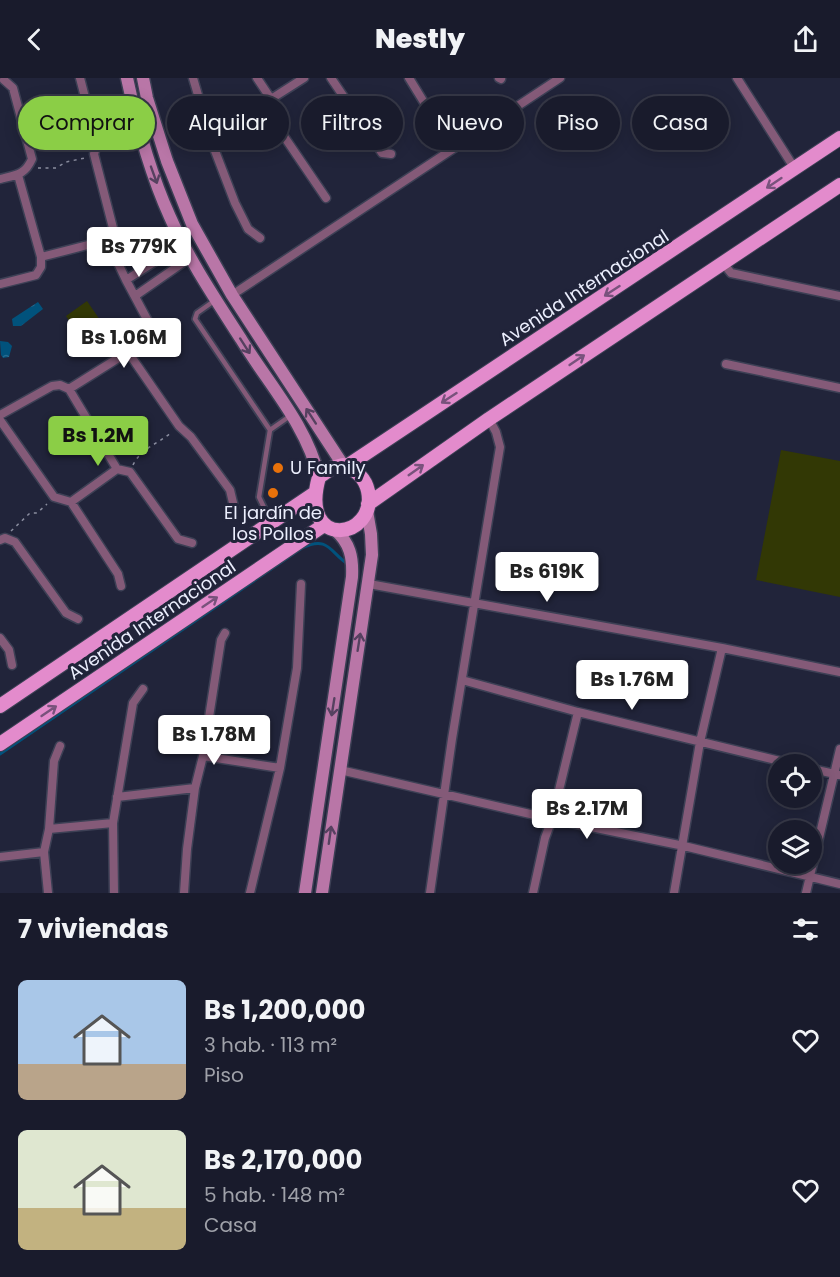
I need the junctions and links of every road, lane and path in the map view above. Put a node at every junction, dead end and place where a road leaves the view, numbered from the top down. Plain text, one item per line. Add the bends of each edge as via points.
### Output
1 (80, 78) edge
2 (127, 78) edge
3 (143, 78) edge
4 (193, 78) edge
5 (257, 78) edge
6 (304, 78) edge
7 (331, 78) edge
8 (409, 78) edge
9 (560, 78) edge
10 (737, 78) edge
11 (4, 80) dead end
12 (198, 96) edge
13 (269, 96) edge
14 (276, 96) edge
15 (420, 96) edge
16 (840, 138) edge
17 (289, 144) edge
18 (215, 150) edge
19 (94, 154) junction
20 (391, 154) dead end
21 (28, 168) junction
22 (795, 169) junction
23 (18, 175) junction
24 (0, 179) edge
25 (840, 185) edge
26 (162, 197) junction
27 (326, 198) dead end
28 (187, 213) junction
29 (260, 237) dead end
30 (107, 240) junction
31 (184, 243) junction
32 (41, 257) junction
33 (191, 257) junction
34 (723, 263) junction
35 (126, 280) junction
36 (0, 284) edge
37 (135, 296) junction
38 (232, 296) junction
39 (840, 296) edge
40 (216, 300) junction
41 (128, 351) junction
42 (726, 364) dead end
43 (289, 382) junction
44 (840, 388) edge
45 (69, 389) junction
46 (276, 391) junction
47 (292, 415) junction
48 (0, 418) edge
49 (489, 419) junction
50 (179, 426) junction
51 (270, 430) junction
52 (345, 466) junction
53 (117, 469) junction
54 (130, 472) junction
55 (319, 477) junction
56 (315, 493) junction
57 (54, 497) junction
58 (71, 502) junction
59 (234, 507) dead end
60 (368, 507) junction
61 (271, 523) junction
62 (329, 528) junction
63 (2, 539) edge
64 (192, 543) dead end
65 (301, 584) dead end
66 (369, 584) junction
67 (121, 586) dead end
68 (474, 603) junction
69 (78, 619) dead end
70 (225, 633) dead end
71 (0, 638) edge
72 (722, 648) junction
73 (12, 664) dead end
74 (840, 672) edge
75 (462, 680) junction
76 (143, 689) dead end
77 (0, 706) edge
78 (578, 711) junction
79 (700, 742) junction
80 (0, 744) edge
81 (60, 746) dead end
82 (840, 749) edge
83 (202, 756) junction
84 (768, 758) edge
85 (280, 768) junction
86 (340, 770) junction
87 (822, 771) edge
88 (837, 775) edge
89 (195, 788) junction
90 (445, 796) junction
91 (117, 797) junction
92 (552, 819) junction
93 (113, 823) junction
94 (49, 829) junction
95 (684, 846) junction
96 (44, 852) junction
97 (0, 857) edge
98 (810, 876) junction
99 (840, 884) edge
100 (48, 893) edge
101 (114, 893) edge
102 (184, 893) edge
103 (250, 893) edge
104 (305, 893) edge
105 (322, 893) edge
106 (430, 893) edge
107 (533, 893) edge
108 (674, 893) edge
109 (806, 893) edge

1 - 19 street via 97,144
2 -> 26 street
3 - 28 street
4 - 12 street
5 - 13 street
6 - 14 street
7 - 20 street via 382,153
8 - 15 street
9 - 38 street
10 - 22 street
11 - 21 street via 13,88 32,159
16 - 22 main road, Avenida Internacional
17 - 27 street
18 - 29 street via 248,229
19 - 21 path via 56,168
19 - 30 street via 113,228
21 - 23 street
22 -> 52 main road, Avenida Internacional
23 - 24 street
23 - 32 street
25 - 34 main road
26 - 28 street via 174,193
26 - 31 street
28 - 38 street
30 - 32 street
30 - 35 street
31 - 33 street
31 - 35 street
32 - 36 street via 36,275
33 - 37 street
33 - 40 street
34 - 39 street via 731,273
49 -> 34 main road
35 - 37 street
37 - 41 street via 149,323
38 - 43 street
40 -> 46 street
40 - 51 lane via 197,313 195,319
41 - 45 street
41 - 50 street
42 - 44 street
43 - 46 street
52 -> 43 street
45 - 48 street via 52,386
45 - 53 street
46 - 47 street
47 - 51 lane
47 - 55 street
48 - 57 street
60 -> 49 main road
49 - 68 street via 500,447
50 - 54 path via 138,455
50 - 59 street via 230,490
51 - 61 lane via 259,497
52 - 55 main road via 332,468
52 - 60 main road via 365,481
53 - 54 street
53 - 58 street
54 - 64 street via 178,539
55 - 56 main road
56 - 61 main road, Avenida Internacional
56 - 62 main road via 315,509
57 - 58 street
57 - 63 path
58 - 67 street via 118,574
60 - 62 main road via 360,522 351,528
60 - 66 street via 372,555
61 - 77 main road, Avenida Internacional
80 -> 62 main road, Avenida Internacional
62 -> 104 street via 347,542 353,561 352,577
63 - 69 street via 15,543 66,612
65 - 85 street via 297,668
66 - 68 street
86 -> 66 street
68 - 72 street
68 - 75 street
70 - 83 street
71 - 73 street via 9,650
72 - 74 street
72 - 79 street
75 - 78 street
75 - 90 street
76 - 91 street via 133,703
78 - 79 street
78 - 92 street
79 - 84 street
79 - 95 street
81 - 94 street via 54,761
82 - 88 street
83 - 85 street
83 - 89 street
85 - 103 street
86 - 90 street
105 -> 86 street
87 - 88 street
88 - 98 street
89 - 91 street
89 - 102 street
90 - 92 street
90 - 106 street
91 - 93 street
92 - 95 street
92 - 107 street
93 - 94 street
93 - 101 street
94 - 96 street
95 - 98 street
95 - 108 street
96 - 97 street
96 - 100 street
98 - 99 street
98 - 109 street

